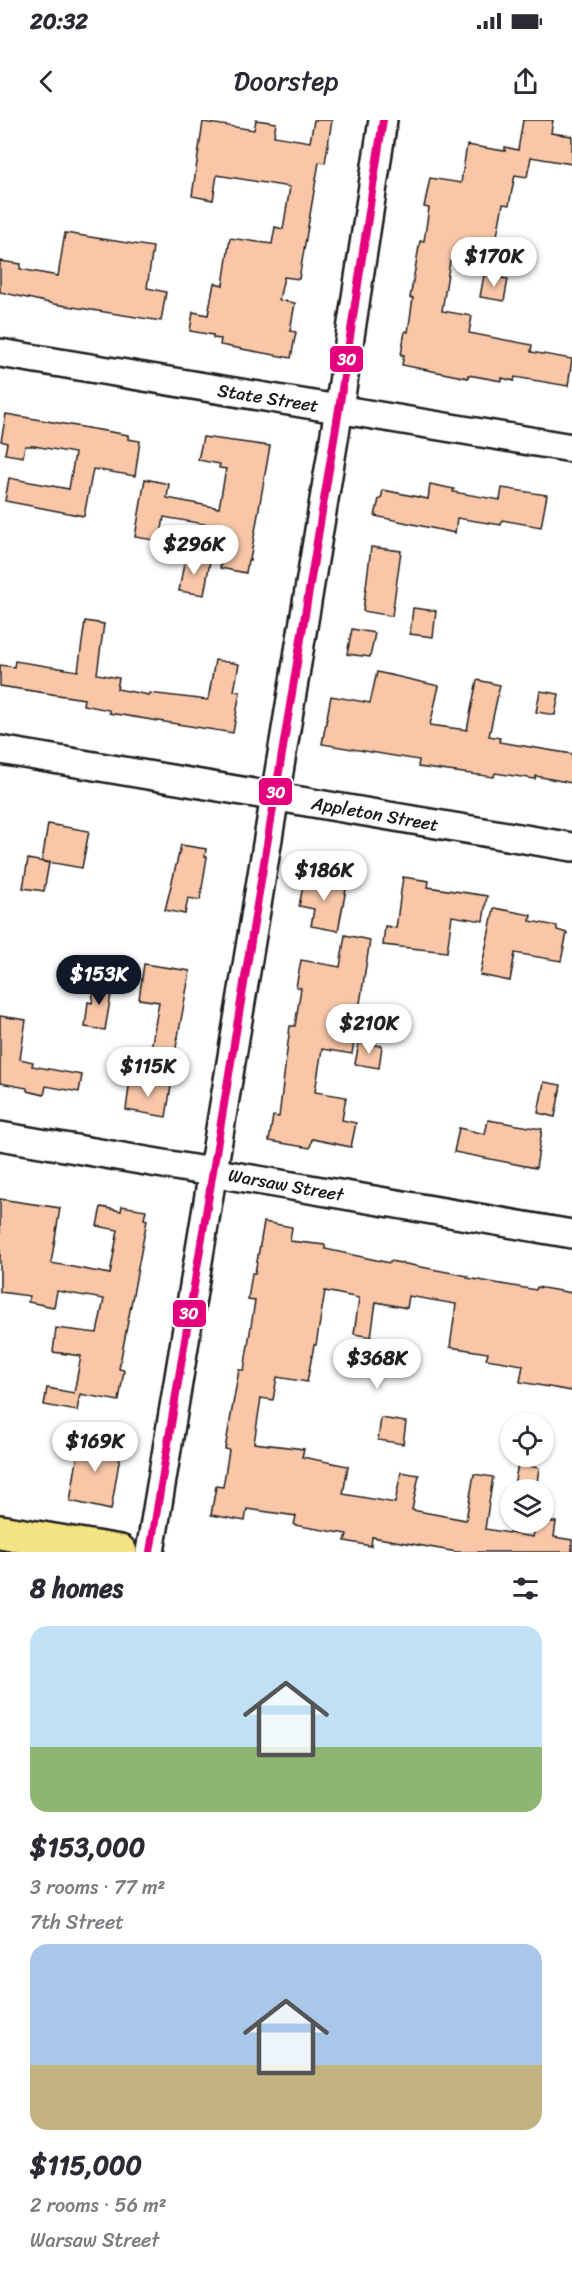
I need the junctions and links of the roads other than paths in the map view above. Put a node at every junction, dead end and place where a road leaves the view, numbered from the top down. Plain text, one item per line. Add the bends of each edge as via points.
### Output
1 (383, 120) edge
2 (0, 353) edge
3 (339, 409) junction
4 (572, 448) edge
5 (0, 750) edge
6 (274, 796) junction
7 (572, 847) edge
8 (0, 1136) edge
9 (212, 1172) junction
10 (572, 1234) edge
11 (0, 1532) edge
12 (120, 1552) edge
13 (150, 1552) edge

1 - 3 street
2 - 3 street, State Street
3 - 4 street, State Street
3 - 6 street
5 - 6 street, Appleton Street
6 - 7 street, Appleton Street
6 - 9 street
8 - 9 street, Warsaw Street
9 - 10 street, Warsaw Street
9 - 13 street
11 - 12 main road

